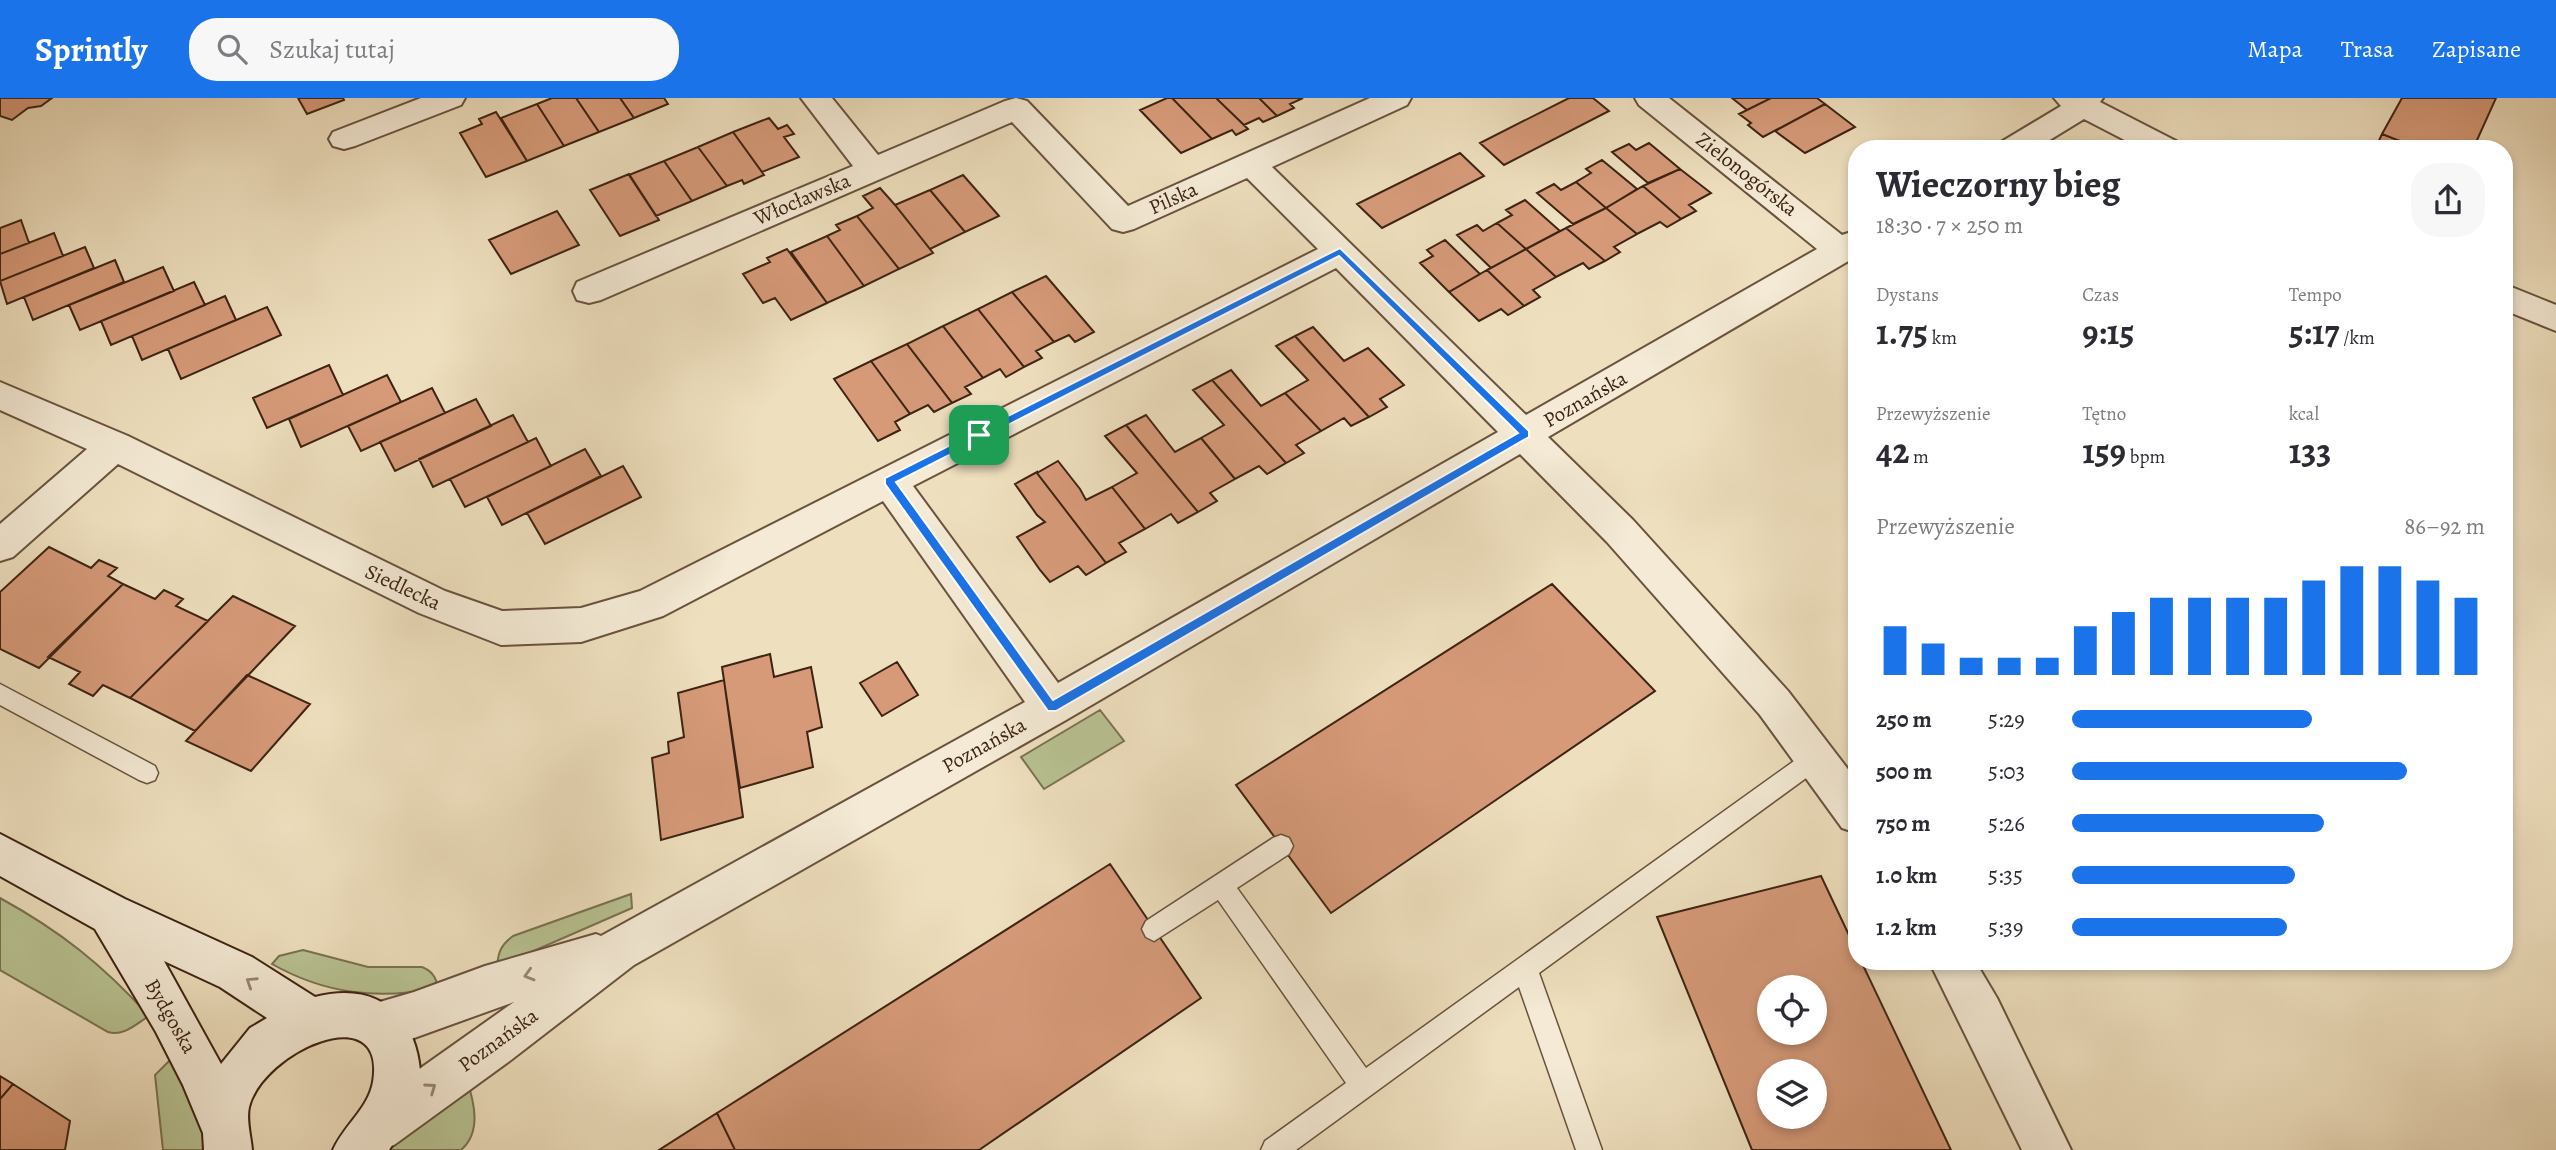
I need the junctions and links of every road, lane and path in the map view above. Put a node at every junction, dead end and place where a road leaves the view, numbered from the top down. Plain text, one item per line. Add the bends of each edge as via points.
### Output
1 (450, 98) edge
2 (816, 98) edge
3 (1396, 98) edge
4 (1650, 98) edge
5 (2080, 101) edge
6 (1016, 108) joint
7 (344, 139) dead end
8 (2025, 140) edge
9 (2151, 140) edge
10 (1251, 164) junction
11 (872, 168) junction
12 (1848, 245) edge
13 (1848, 247) edge
14 (1340, 252) junction
15 (589, 291) dead end
16 (2513, 300) edge
17 (2556, 319) edge
18 (0, 395) edge
19 (1525, 434) junction
20 (115, 446) junction
21 (889, 481) junction
22 (0, 546) edge
23 (0, 694) edge
24 (1052, 707) junction
25 (1816, 758) junction
26 (147, 773) dead end
27 (1848, 802) edge
28 (1281, 846) dead end
29 (0, 853) edge
30 (1221, 885) junction
31 (110, 914) junction
32 (1154, 929) dead end
33 (618, 950) junction
34 (1525, 969) junction
35 (1956, 970) edge
36 (308, 1019) junction
37 (375, 1024) junction
38 (1363, 1086) junction
39 (225, 1137) edge
40 (362, 1144) edge
41 (1274, 1150) edge
42 (1589, 1150) edge
43 (2047, 1150) edge

1 - 7 street
2 - 11 street
3 - 10 street
4 - 12 street, Zielonogórska
5 - 8 street
5 - 9 street
6 - 10 street, Pilska via 1123,220
6 - 11 street, Włocławska
10 - 14 street
11 - 15 street, Włocławska
13 - 19 street, Poznańska
14 - 19 street
14 - 21 street
16 - 17 street
18 - 20 street, Siedlecka
19 - 24 street, Poznańska
19 - 25 street via 1620,531 1774,703
20 - 21 street, Siedlecka via 432,602 501,628 581,625 650,605
20 - 22 street
21 - 24 street
23 - 26 lane
24 - 33 street, Poznańska
25 - 27 street
25 - 34 lane
28 - 30 lane
29 - 31 street, Bydgoska
30 - 32 lane
30 - 38 lane
36 -> 31 street, Bydgoska via 236,972
31 - 39 street, Bydgoska via 180,1026 207,1080
33 -> 37 street, Poznańska
40 -> 33 street, Poznańska
34 - 38 lane
34 - 42 lane
35 - 43 street
36 - 37 street via 356,1015
36 - 39 street via 276,1036 242,1071 229,1097
37 - 40 street via 397,1057 396,1080 390,1104
38 - 41 lane

